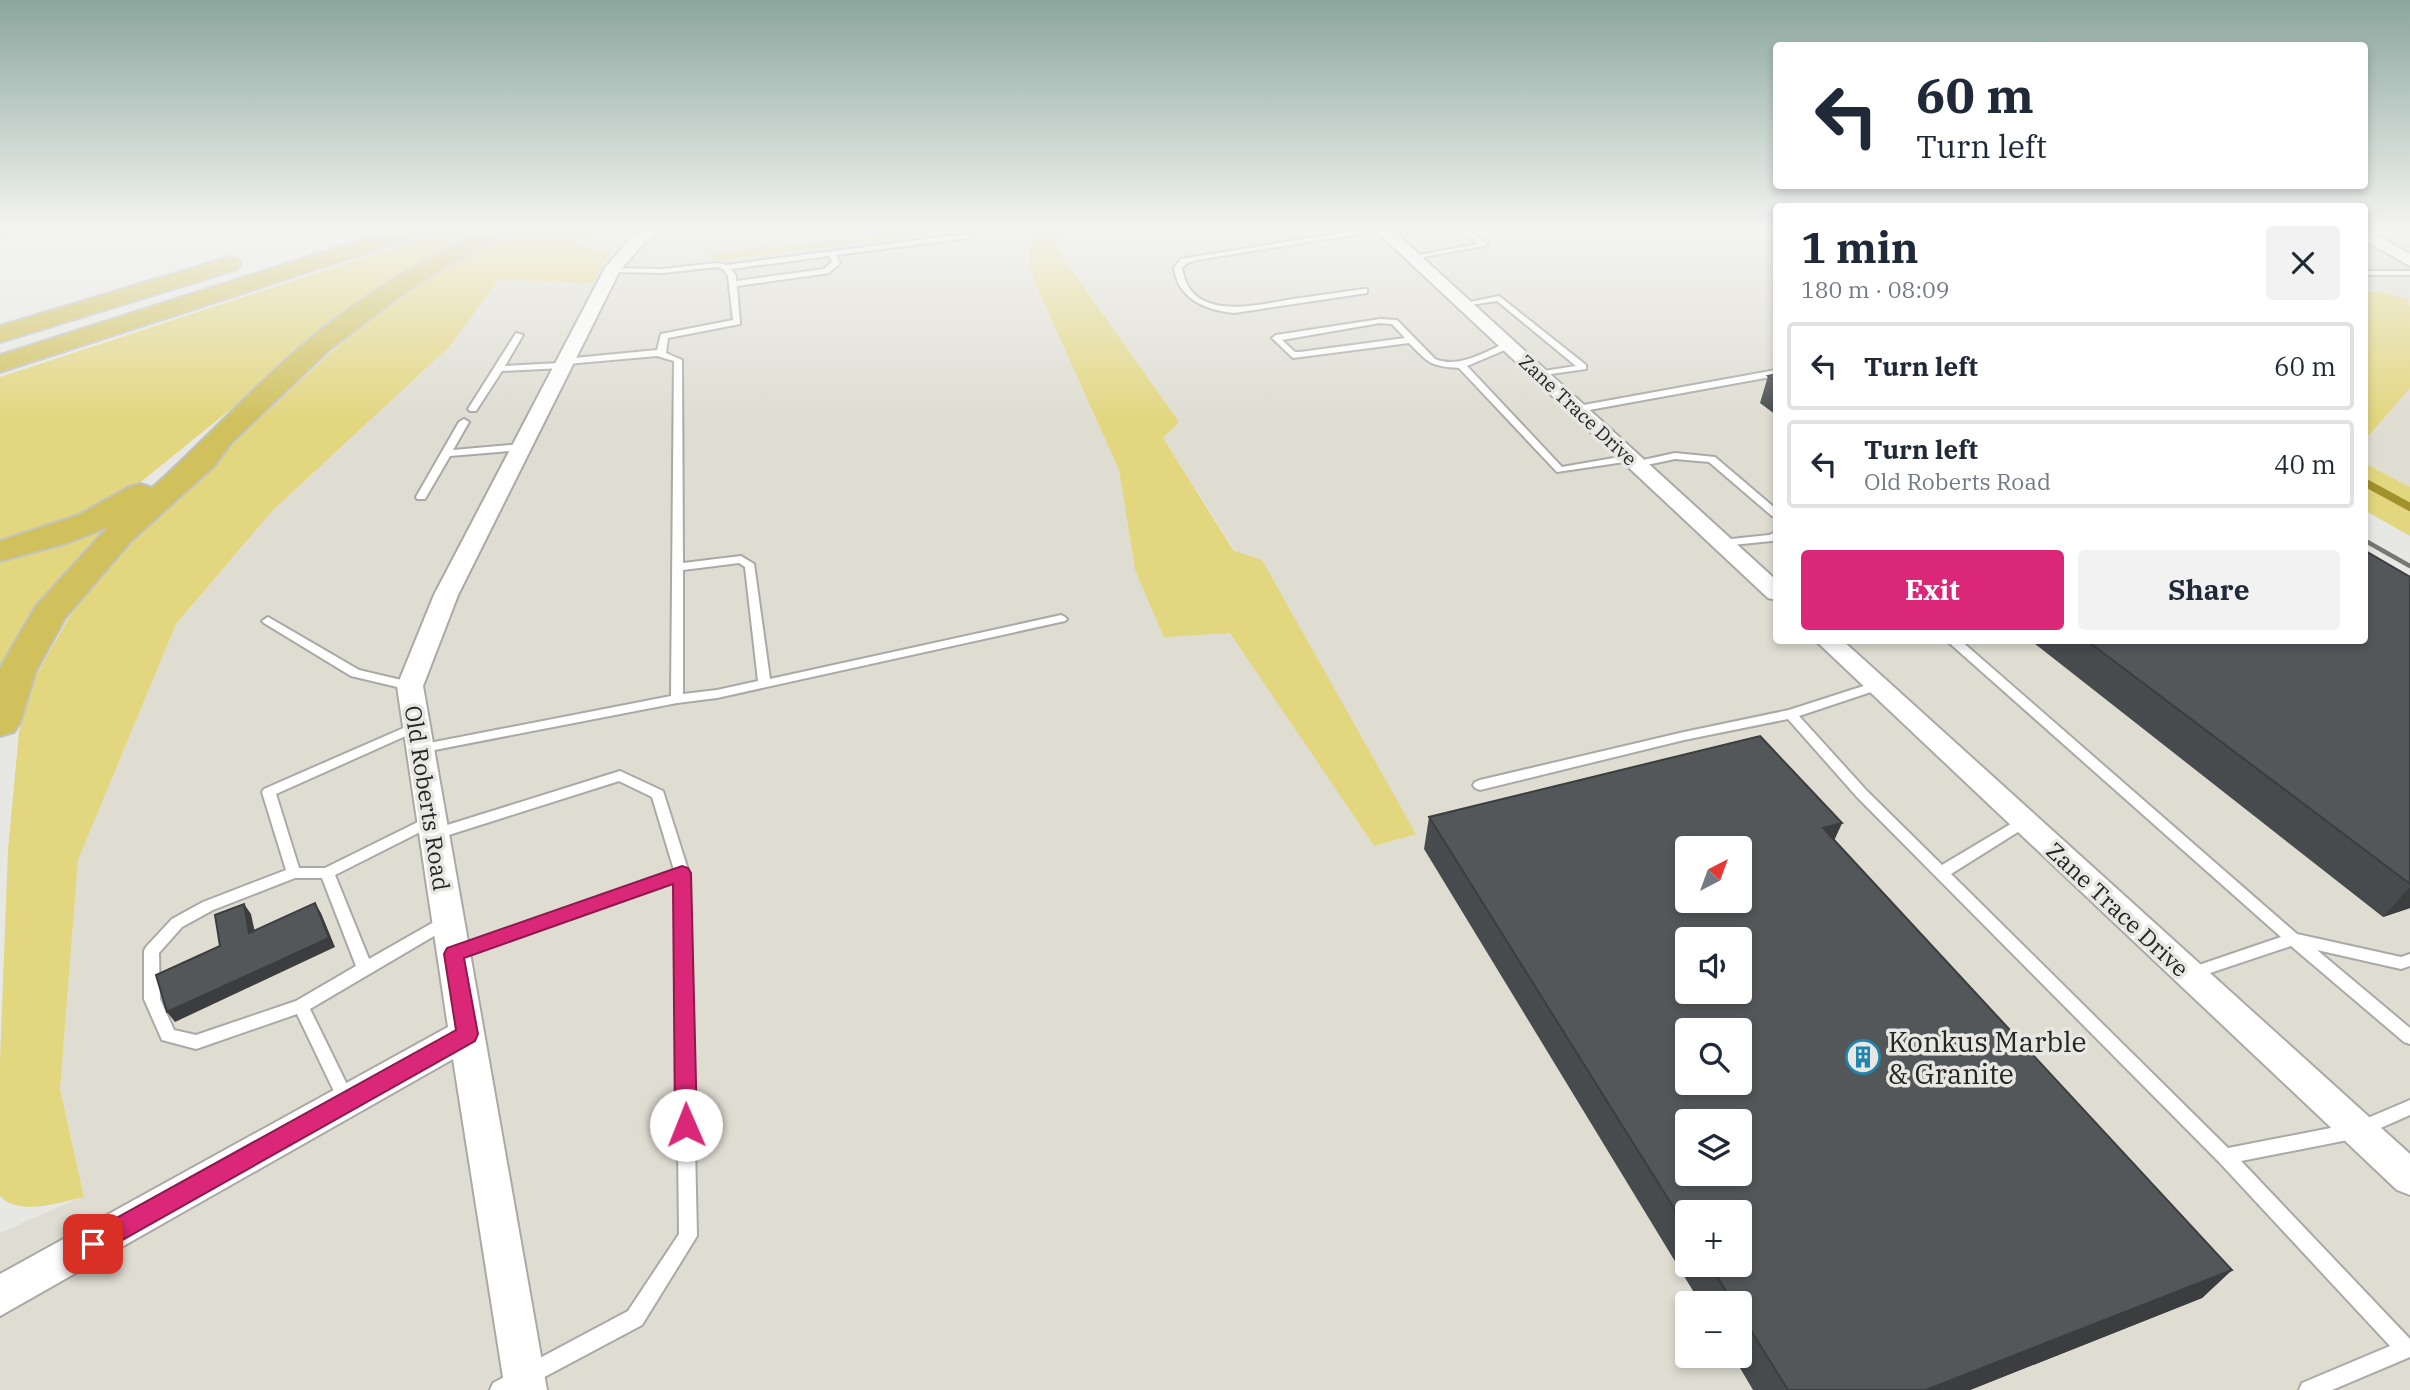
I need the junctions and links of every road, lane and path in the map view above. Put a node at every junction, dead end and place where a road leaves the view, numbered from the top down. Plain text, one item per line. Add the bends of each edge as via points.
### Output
1 (137, 292) edge
2 (223, 292) edge
3 (392, 292) edge
4 (601, 292) edge
5 (734, 292) edge
6 (1189, 292) edge
7 (1358, 292) edge
8 (1451, 292) edge
9 (1464, 304) junction
10 (0, 334) edge
11 (519, 335) dead end
12 (1410, 340) junction
13 (1509, 345) junction
14 (662, 354) junction
15 (564, 363) junction
16 (0, 364) edge
17 (1461, 365) junction
18 (499, 369) junction
19 (1540, 374) junction
20 (1773, 374) edge
21 (1578, 409) junction
22 (473, 410) dead end
23 (464, 422) dead end
24 (220, 437) junction
25 (521, 447) junction
26 (447, 453) junction
27 (1634, 461) junction
28 (421, 498) dead end
29 (1773, 511) edge
30 (1773, 535) edge
31 (1723, 543) junction
32 (0, 551) edge
33 (677, 567) junction
34 (1773, 590) edge
35 (1062, 619) dead end
36 (268, 621) dead end
37 (1834, 644) edge
38 (1957, 644) edge
39 (764, 684) junction
40 (1876, 685) junction
41 (410, 686) junction
42 (677, 699) junction
43 (1791, 714) junction
44 (0, 723) edge
45 (417, 738) junction
46 (1480, 785) dead end
47 (2024, 822) junction
48 (432, 828) junction
49 (294, 873) junction
50 (327, 873) junction
51 (682, 873) junction
52 (1941, 873) junction
53 (448, 921) junction
54 (2293, 939) junction
55 (454, 954) junction
56 (2410, 960) edge
57 (365, 969) junction
58 (2189, 974) junction
59 (302, 1006) junction
60 (467, 1034) junction
61 (2410, 1037) edge
62 (348, 1101) junction
63 (2410, 1107) edge
64 (2358, 1130) junction
65 (2225, 1156) junction
66 (2410, 1178) edge
67 (0, 1296) edge
68 (525, 1383) edge
69 (499, 1390) edge
70 (2309, 1390) edge

1 - 10 highway
2 - 16 highway
3 - 24 highway via 320,344
4 - 15 street, Old Roberts Road
5 - 14 lane via 737,322 664,336
6 - 7 lane via 1200,304 1234,311
8 - 9 street, Zane Trace Drive
9 - 13 street, Zane Trace Drive
9 - 19 lane via 1499,298 1583,367
11 - 18 lane
12 - 12 lane via 1293,355 1276,338 1380,321 1394,322
12 - 17 lane via 1439,364
13 - 17 lane
13 - 19 street, Zane Trace Drive
14 - 15 lane
14 - 33 lane via 678,360
15 - 18 lane
15 - 25 street, Old Roberts Road
17 - 27 lane via 1560,470
18 - 22 lane
19 - 21 street, Zane Trace Drive
20 - 21 lane
21 - 27 street, Zane Trace Drive
23 - 26 lane
24 - 32 highway via 113,511 61,534
24 - 44 highway via 203,459 110,543 50,614 17,671
25 - 26 lane
25 - 41 street, Old Roberts Road via 446,595
26 - 28 lane
27 - 29 lane via 1675,456 1712,459
27 - 31 street, Zane Trace Drive
30 - 31 lane
31 - 34 street, Zane Trace Drive
33 - 39 lane via 741,559 750,566
33 - 42 lane
35 - 39 lane
36 - 41 lane via 355,673
37 - 40 street, Zane Trace Drive
38 - 54 lane
39 - 42 lane
40 - 43 lane
40 - 47 street, Zane Trace Drive
41 - 45 street, Old Roberts Road
42 - 45 lane
43 - 46 lane
43 - 52 lane
45 - 48 street, Old Roberts Road
45 - 49 lane via 269,792
47 - 52 lane
47 - 58 street, Zane Trace Drive
48 - 50 lane
48 - 51 lane via 620,776 658,794
48 - 53 street, Old Roberts Road
49 - 50 lane
49 - 59 lane via 177,923 152,951 152,999 168,1035 196,1042
50 - 57 lane
51 - 55 lane
51 - 68 lane via 688,1236 635,1318
52 - 65 lane
53 - 55 street, Old Roberts Road
53 - 57 lane
54 - 56 lane via 2401,963
54 - 58 lane
54 - 61 lane
55 - 60 street, Old Roberts Road
57 - 59 lane
58 - 64 street, Zane Trace Drive
59 - 62 lane
60 - 62 street
60 - 68 street, Old Roberts Road
62 - 67 street
63 - 64 lane
64 - 65 lane
64 - 66 street, Zane Trace Drive
65 - 70 lane via 2406,1349
68 - 69 lane

